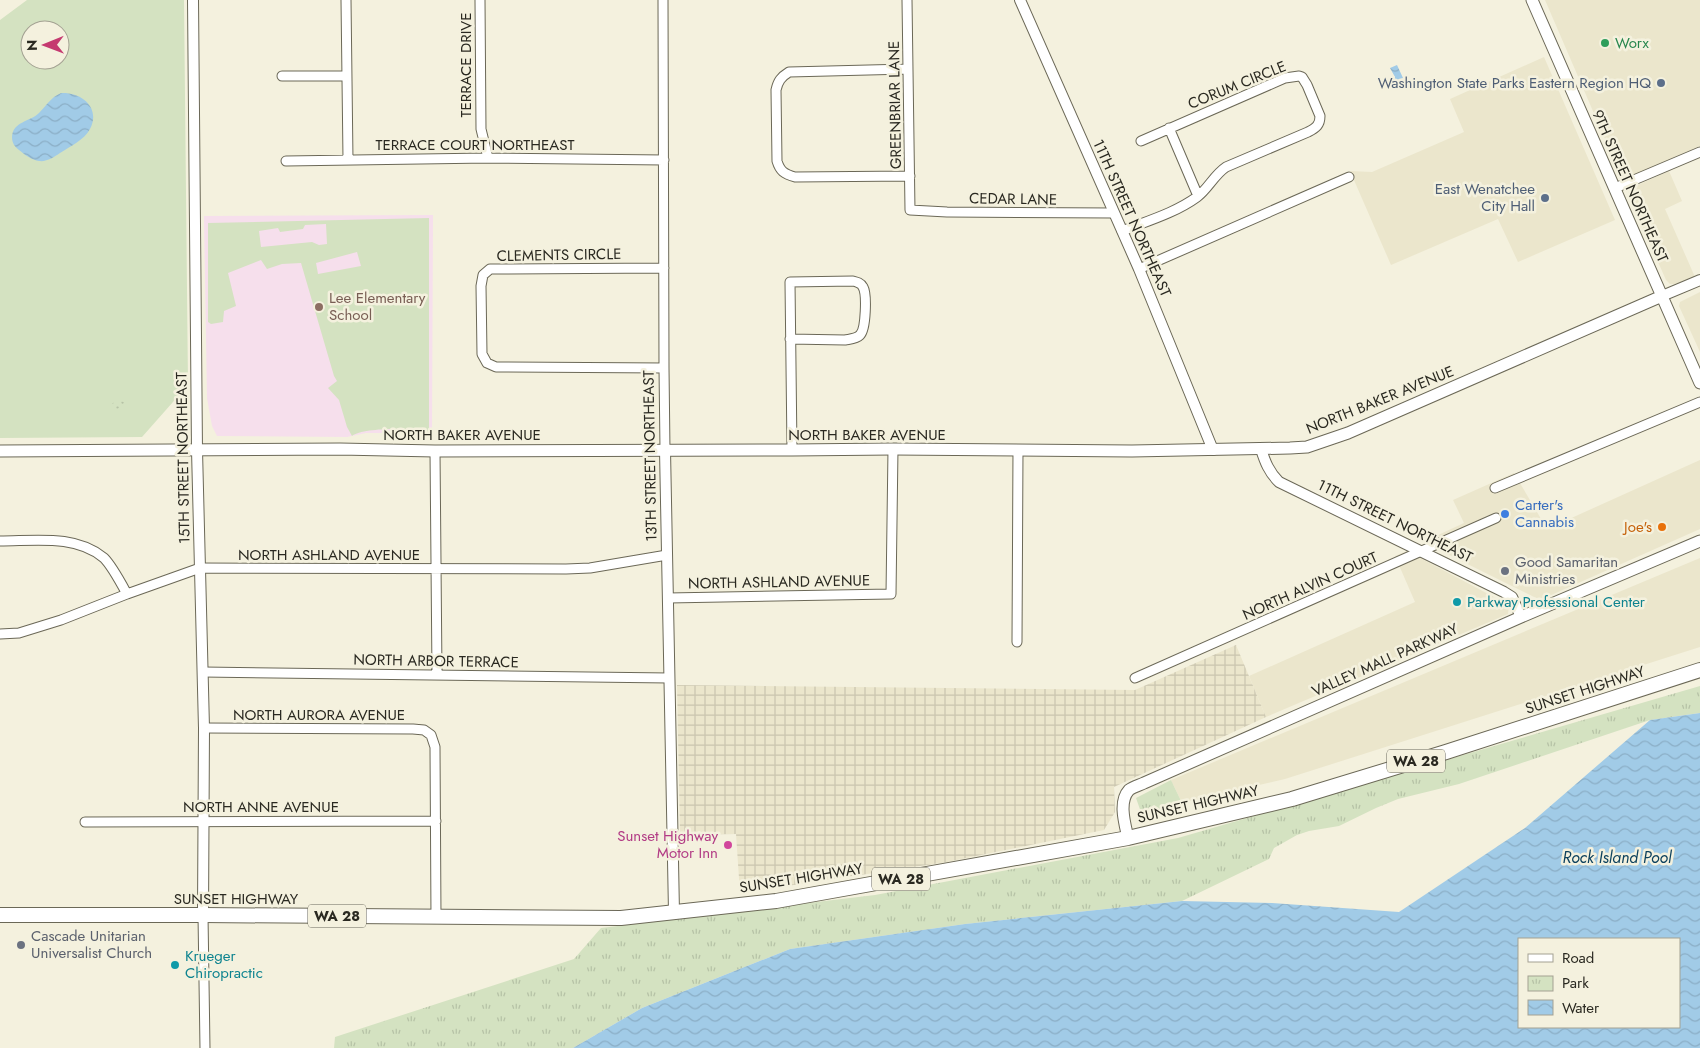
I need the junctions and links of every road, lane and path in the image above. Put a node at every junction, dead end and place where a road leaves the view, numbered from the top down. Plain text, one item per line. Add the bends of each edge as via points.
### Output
1 (193, 0) edge
2 (346, 0) edge
3 (480, 0) edge
4 (663, 0) edge
5 (907, 0) edge
6 (1020, 0) edge
7 (1532, 0) edge
8 (908, 70) junction
9 (282, 76) dead end
10 (347, 76) junction
11 (1170, 128) junction
12 (1141, 141) dead end
13 (1700, 152) edge
14 (488, 158) junction
15 (348, 159) junction
16 (664, 160) junction
17 (286, 161) dead end
18 (910, 176) junction
19 (1349, 178) dead end
20 (1615, 188) junction
21 (1198, 196) junction
22 (910, 210) joint
23 (1114, 213) junction
24 (1122, 231) junction
25 (664, 268) junction
26 (1139, 269) junction
27 (1700, 280) edge
28 (1662, 296) junction
29 (790, 339) junction
30 (664, 368) junction
31 (1699, 380) edge
32 (1700, 402) edge
33 (893, 449) junction
34 (1261, 449) junction
35 (197, 450) junction
36 (665, 450) junction
37 (792, 450) junction
38 (1018, 450) junction
39 (1213, 450) junction
40 (0, 451) edge
41 (435, 451) junction
42 (1496, 488) dead end
43 (1496, 518) dead end
44 (0, 541) edge
45 (1700, 541) edge
46 (1423, 551) junction
47 (667, 554) junction
48 (200, 568) junction
49 (437, 570) junction
50 (127, 594) junction
51 (668, 598) junction
52 (1521, 617) junction
53 (0, 634) edge
54 (1018, 642) dead end
55 (1700, 670) edge
56 (203, 672) junction
57 (436, 674) junction
58 (669, 678) junction
59 (1135, 678) dead end
60 (204, 728) junction
61 (204, 821) junction
62 (436, 821) junction
63 (85, 822) dead end
64 (1128, 838) junction
65 (674, 912) junction
66 (0, 915) edge
67 (203, 915) junction
68 (436, 917) junction
69 (205, 1048) edge

1 - 35 street, 15TH STREET NORTHEAST
2 - 10 street
3 - 14 street, TERRACE DRIVE via 481,130
4 - 16 street, 13TH STREET NORTHEAST
5 - 8 street, GREENBRIAR LANE
6 - 23 street, 11TH STREET NORTHEAST
7 - 20 main road, 9TH STREET NORTHEAST
8 - 18 street, GREENBRIAR LANE
8 - 18 street via 789,72 782,76 776,90 777,160 783,173 795,177
9 - 10 street
10 - 15 street
11 - 12 street, CORUM CIRCLE
11 - 21 street
11 - 21 street, CORUM CIRCLE via 1286,78 1299,76 1307,85 1320,116 1318,127 1226,166
13 - 20 street
14 - 15 street, TERRACE COURT NORTHEAST
14 - 16 street, TERRACE COURT NORTHEAST
15 - 17 street, TERRACE COURT NORTHEAST
16 - 25 street, 13TH STREET NORTHEAST
18 - 22 street, GREENBRIAR LANE
19 - 26 street
20 - 28 main road, 9TH STREET NORTHEAST
21 - 24 street, CORUM CIRCLE
22 - 23 street, CEDAR LANE
23 - 24 street, 11TH STREET NORTHEAST
24 - 26 street, 11TH STREET NORTHEAST
25 - 30 street, 13TH STREET NORTHEAST
25 - 30 street, CLEMENTS CIRCLE via 490,269 481,286 482,354 496,367
26 - 39 street, 11TH STREET NORTHEAST
27 - 28 street, NORTH BAKER AVENUE
28 - 31 main road, 9TH STREET NORTHEAST
28 - 34 main road, NORTH BAKER AVENUE via 1348,433 1307,447
29 - 29 street via 845,340 860,336 864,322 864,288 853,281 790,282
29 - 37 street
30 - 36 street, 13TH STREET NORTHEAST
32 - 42 street
33 - 37 main road, NORTH BAKER AVENUE
33 - 38 main road, NORTH BAKER AVENUE
33 - 51 street, NORTH ASHLAND AVENUE via 891,594
34 - 39 main road, NORTH BAKER AVENUE
34 - 46 street, 11TH STREET NORTHEAST via 1272,475 1279,482
35 - 40 main road, NORTH BAKER AVENUE
35 - 41 main road, NORTH BAKER AVENUE
35 - 48 street, 15TH STREET NORTHEAST
36 - 37 main road, NORTH BAKER AVENUE
36 - 41 main road, NORTH BAKER AVENUE
36 - 47 street, 13TH STREET NORTHEAST
38 - 39 main road, NORTH BAKER AVENUE
38 - 54 street
41 - 49 street
43 - 46 street, NORTH ALVIN COURT
44 - 50 street via 61,541 85,546 105,559
45 - 52 main road, VALLEY MALL PARKWAY
46 - 52 street, 11TH STREET NORTHEAST via 1512,597
46 - 59 street, NORTH ALVIN COURT
47 - 49 street, NORTH ASHLAND AVENUE via 590,568
47 - 51 street, 13TH STREET NORTHEAST
48 - 49 street, NORTH ASHLAND AVENUE
48 - 50 street, NORTH ASHLAND AVENUE
48 - 56 street, 15TH STREET NORTHEAST
49 - 57 street
50 - 53 street, NORTH ASHLAND AVENUE via 61,620 19,633
51 - 58 street, 13TH STREET NORTHEAST
52 - 64 main road, VALLEY MALL PARKWAY via 1129,790 1124,802
55 - 64 highway, SUNSET HIGHWAY / WA 28 via 1292,799
56 - 57 street, NORTH ARBOR TERRACE
56 - 60 street, 15TH STREET NORTHEAST
57 - 58 street, NORTH ARBOR TERRACE
58 - 65 street, 13TH STREET NORTHEAST
60 - 61 street, 15TH STREET NORTHEAST
60 - 62 street, NORTH AURORA AVENUE via 424,730 431,735 435,747
61 - 62 street, NORTH ANNE AVENUE
61 - 63 street, NORTH ANNE AVENUE
61 - 67 street, 15TH STREET NORTHEAST
62 - 68 street
64 - 65 highway, SUNSET HIGHWAY / WA 28 via 776,900
65 - 68 highway, SUNSET HIGHWAY / WA 28 via 621,918
66 - 67 highway, SUNSET HIGHWAY / WA 28
67 - 68 highway, SUNSET HIGHWAY / WA 28
67 - 69 street

